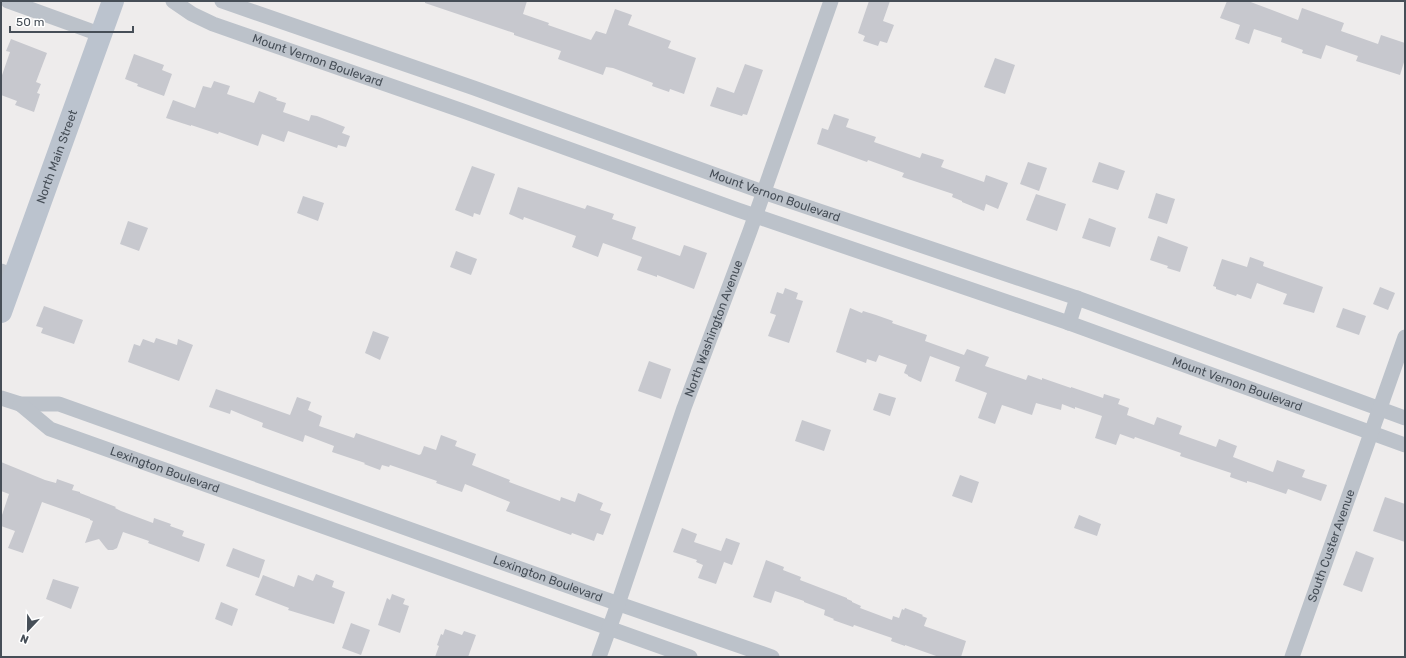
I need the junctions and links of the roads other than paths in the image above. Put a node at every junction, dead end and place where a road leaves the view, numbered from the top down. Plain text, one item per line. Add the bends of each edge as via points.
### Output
1 (8, 1) edge
2 (113, 1) edge
3 (173, 1) edge
4 (222, 1) edge
5 (831, 1) edge
6 (102, 35) junction
7 (474, 88) junction
8 (466, 112) junction
9 (763, 192) junction
10 (755, 215) junction
11 (8, 274) edge
12 (1077, 298) junction
13 (1, 312) edge
14 (1069, 323) junction
15 (1405, 337) edge
16 (1, 398) edge
17 (20, 404) junction
18 (1380, 409) junction
19 (1405, 418) edge
20 (1370, 433) junction
21 (1405, 445) edge
22 (324, 499) junction
23 (315, 524) junction
24 (618, 604) junction
25 (610, 628) junction
26 (599, 657) edge
27 (690, 657) edge
28 (772, 657) edge
29 (1292, 657) edge

1 - 6 street
2 - 6 main road, North Main Street
3 - 8 street, Mount Vernon Boulevard via 213,24
4 - 7 street, Mount Vernon Boulevard
5 - 9 street, North Washington Avenue
6 - 11 main road, North Main Street
7 - 8 street
7 - 9 street, Mount Vernon Boulevard
8 - 10 street, Mount Vernon Boulevard
9 - 10 street, North Washington Avenue
9 - 12 street, Mount Vernon Boulevard
10 - 14 street, Mount Vernon Boulevard
10 - 24 street, North Washington Avenue via 684,408
11 - 13 main road, North Main Street
12 - 14 street
12 - 18 street, Mount Vernon Boulevard
14 - 20 street, Mount Vernon Boulevard
15 - 18 street, South Custer Avenue
16 - 17 street, Lexington Boulevard
17 - 22 street, Lexington Boulevard via 59,404
17 - 23 street, Lexington Boulevard via 50,429
18 - 19 street, Mount Vernon Boulevard
18 - 20 street, South Custer Avenue
20 - 21 street, Mount Vernon Boulevard
20 - 29 street, South Custer Avenue
22 - 23 street
22 - 24 street, Lexington Boulevard
23 - 25 street, Lexington Boulevard
24 - 25 street, North Washington Avenue
24 - 28 street, Lexington Boulevard
25 - 26 street, North Washington Avenue
25 - 27 street, Lexington Boulevard

